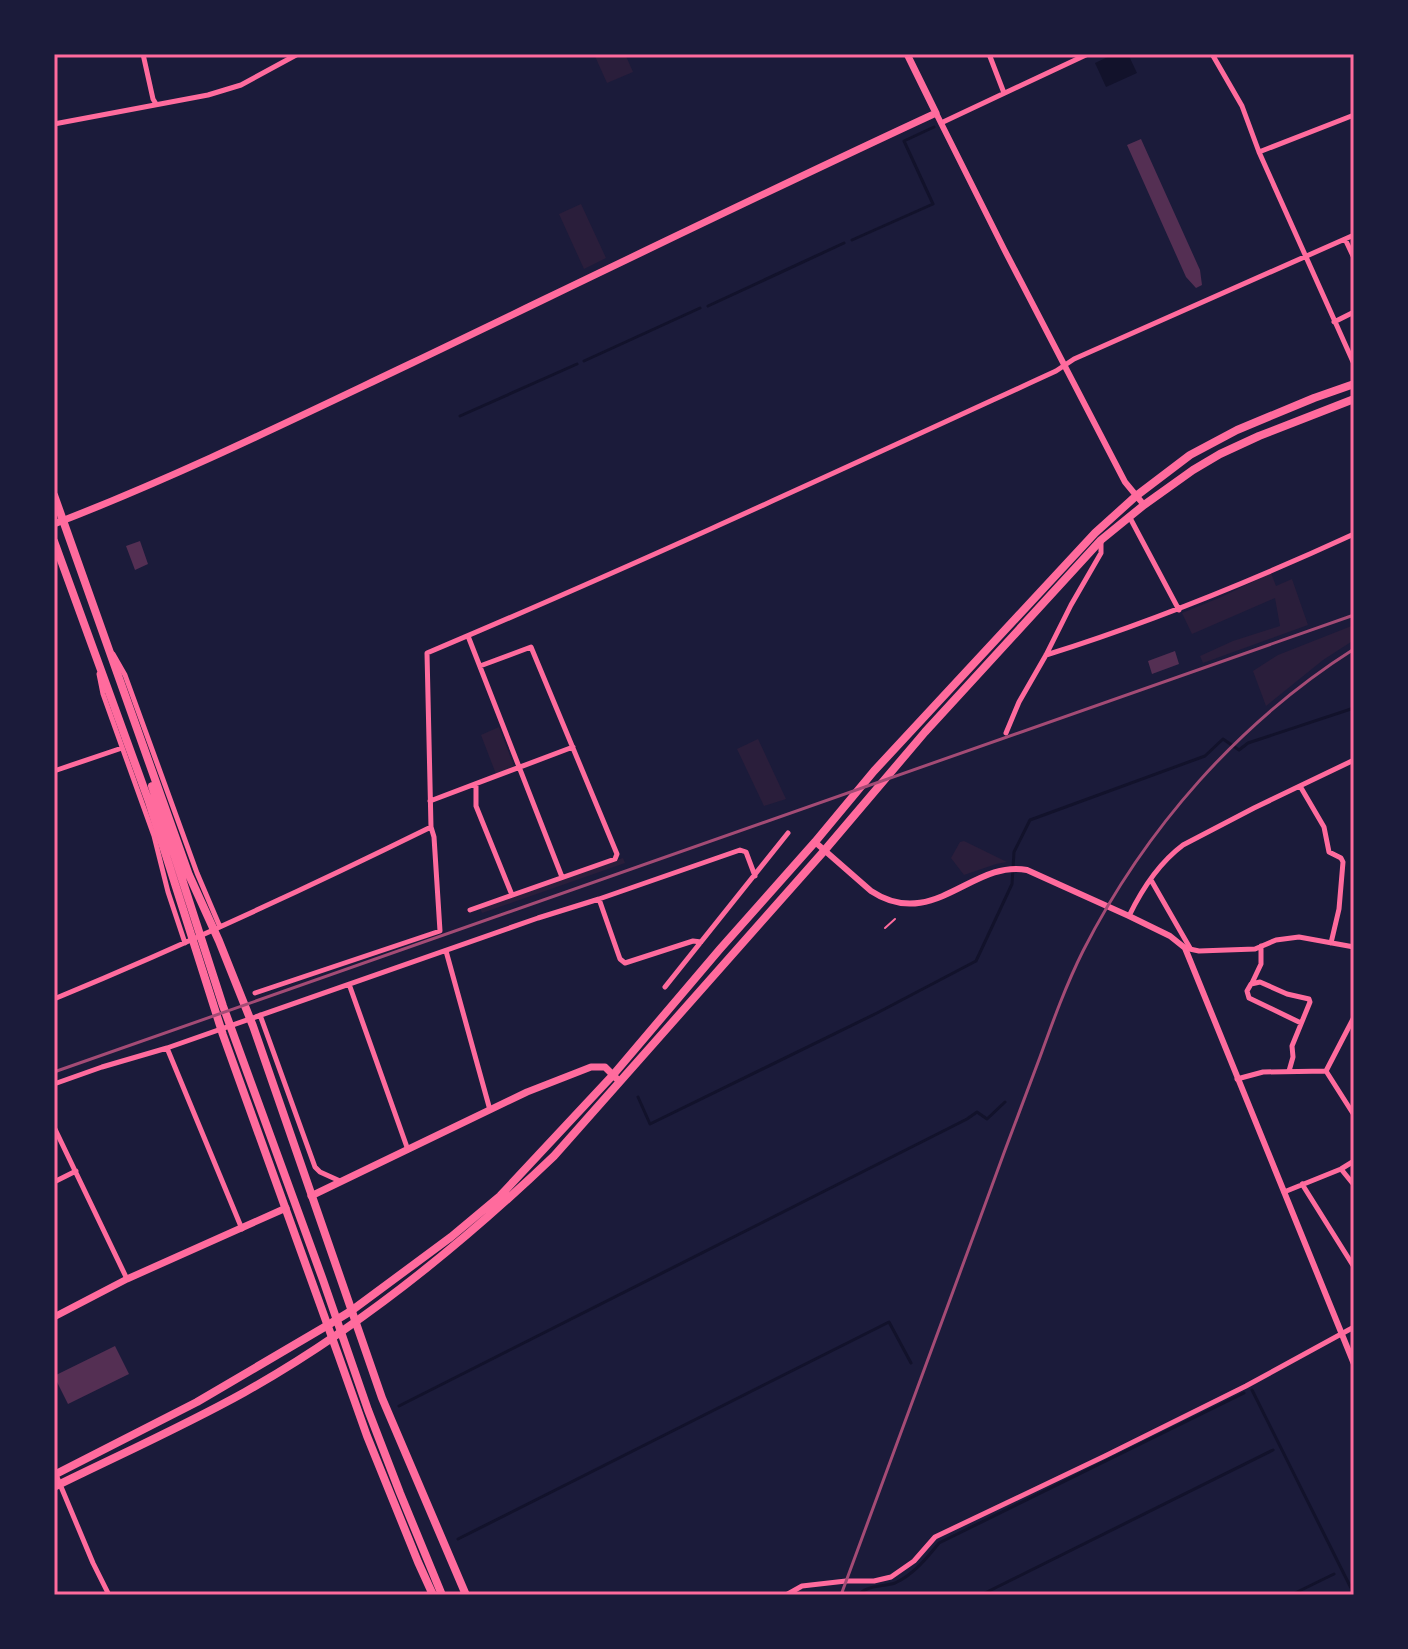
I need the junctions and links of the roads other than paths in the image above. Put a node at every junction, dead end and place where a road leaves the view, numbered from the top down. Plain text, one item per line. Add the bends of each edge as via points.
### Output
1 (143, 54) edge
2 (298, 54) edge
3 (907, 54) edge
4 (989, 54) edge
5 (1088, 54) edge
6 (1212, 54) edge
7 (286, 57) edge
8 (1004, 93) junction
9 (156, 104) junction
10 (936, 113) junction
11 (1354, 115) edge
12 (941, 123) junction
13 (54, 124) edge
14 (1259, 152) junction
15 (1354, 235) edge
16 (1345, 239) junction
17 (1306, 258) junction
18 (1354, 258) edge
19 (1354, 312) edge
20 (1334, 322) junction
21 (1354, 364) edge
22 (1065, 366) junction
23 (1354, 384) edge
24 (1354, 399) edge
25 (54, 495) edge
26 (1136, 496) junction
27 (1144, 505) junction
28 (1129, 516) junction
29 (64, 521) junction
30 (54, 524) edge
31 (1354, 534) edge
32 (1101, 540) junction
33 (54, 541) edge
34 (1179, 610) junction
35 (468, 636) junction
36 (109, 646) junction
37 (1046, 655) junction
38 (480, 666) junction
39 (1006, 733) dead end
40 (140, 739) junction
41 (125, 747) junction
42 (573, 747) junction
43 (1354, 760) edge
44 (519, 767) junction
45 (54, 771) edge
46 (476, 784) junction
47 (1300, 786) junction
48 (155, 800) junction
49 (430, 801) junction
50 (431, 827) junction
51 (788, 833) dead end
52 (815, 842) junction
53 (824, 851) junction
54 (755, 876) junction
55 (562, 877) junction
56 (181, 878) junction
57 (1151, 880) junction
58 (512, 895) junction
59 (599, 899) junction
60 (470, 910) dead end
61 (1129, 916) junction
62 (220, 927) junction
63 (701, 942) junction
64 (185, 943) junction
65 (1331, 943) junction
66 (1261, 946) junction
67 (1354, 947) edge
68 (1188, 948) junction
69 (446, 951) junction
70 (349, 984) junction
71 (1251, 984) junction
72 (665, 987) dead end
73 (255, 993) dead end
74 (54, 999) edge
75 (260, 1015) junction
76 (1354, 1017) edge
77 (1301, 1023) junction
78 (167, 1048) junction
79 (1289, 1071) junction
80 (1326, 1071) junction
81 (613, 1075) junction
82 (1237, 1079) junction
83 (54, 1084) edge
84 (620, 1084) junction
85 (490, 1110) junction
86 (1354, 1115) edge
87 (54, 1127) edge
88 (408, 1150) junction
89 (1354, 1161) edge
90 (1341, 1169) junction
91 (76, 1171) junction
92 (341, 1181) junction
93 (54, 1182) edge
94 (1302, 1184) junction
95 (1354, 1185) edge
96 (1284, 1192) junction
97 (311, 1196) junction
98 (286, 1208) junction
99 (242, 1229) junction
100 (1354, 1267) edge
101 (127, 1279) junction
102 (351, 1311) junction
103 (54, 1317) edge
104 (356, 1323) junction
105 (328, 1325) junction
106 (1354, 1327) edge
107 (1342, 1335) junction
108 (333, 1338) junction
109 (1354, 1364) edge
110 (54, 1473) edge
111 (56, 1486) edge
112 (109, 1595) edge
113 (433, 1595) edge
114 (442, 1595) edge
115 (466, 1595) edge
116 (786, 1595) edge

1 - 9 street
2 - 7 street
3 - 10 main road
4 - 8 street
5 - 8 street
6 - 14 street via 1242,106
7 - 9 street via 229,89
8 - 12 street
9 - 13 street
10 - 12 street
10 - 29 main road via 298,418
11 - 14 street
12 - 22 street
14 - 17 street
15 - 16 street
16 - 17 street
16 - 18 street
17 - 20 street
17 - 22 street
19 - 20 street
20 - 21 street
22 - 26 street
22 - 35 street
23 - 26 main road via 1237,430 1190,455
24 - 27 main road via 1220,454
25 - 29 main road
26 - 27 street
26 - 52 main road via 1069,559
27 - 28 main road
28 - 32 main road
28 - 34 street
29 - 30 main road
29 - 36 main road
31 - 34 street
32 - 37 street via 1101,553
32 - 53 main road
33 - 41 main road
34 - 37 street
35 - 38 street
35 - 49 street via 427,653
36 - 40 main road
36 - 62 street via 125,675
37 - 39 street
38 - 42 street via 531,647
38 - 44 street
40 - 48 main road
40 - 56 main road
41 - 45 street
41 - 48 main road
41 - 56 main road
41 - 64 street
42 - 44 street
42 - 55 street via 617,854
43 - 47 street
44 - 46 street
44 - 55 street
46 - 49 street
46 - 58 street via 476,806
47 - 57 street via 1183,845
47 - 65 street via 1324,827 1329,852 1343,862
48 - 56 main road
49 - 50 street
50 - 62 street
50 - 73 street via 440,931
51 - 54 street
52 - 53 street
52 - 81 main road
53 - 61 street via 871,891 896,902 932,900 1017,868
53 - 84 main road
54 - 59 street via 746,852 740,850
54 - 63 street
55 - 58 street
56 - 97 main road via 219,941
56 - 98 main road via 223,1035
56 - 114 main road via 368,1410
57 - 61 street
57 - 68 street
58 - 60 street
59 - 63 street via 625,963
59 - 69 street
61 - 68 street
62 - 64 street
63 - 72 street
64 - 74 street
65 - 66 street via 1299,937
65 - 67 street
66 - 68 street
66 - 71 street via 1261,964
68 - 82 street
69 - 70 street
69 - 85 street
70 - 75 street
70 - 88 street
71 - 77 street via 1249,998
71 - 77 street via 1260,982 1309,999
75 - 78 street
75 - 92 street via 315,1167
76 - 80 street
77 - 79 street
78 - 83 street
78 - 99 street
79 - 80 street
79 - 82 street
80 - 86 street
81 - 84 main road
81 - 85 main road via 605,1067 591,1067
81 - 102 main road via 500,1196
82 - 96 street
84 - 104 main road via 506,1203
85 - 88 main road
87 - 91 street
88 - 92 main road
89 - 90 street
90 - 94 street
90 - 95 street
91 - 93 street
91 - 101 street
92 - 97 main road
94 - 96 street
94 - 100 street
96 - 107 street
97 - 102 main road
98 - 99 main road
98 - 105 main road
99 - 101 main road
101 - 103 main road
102 - 104 main road
102 - 105 main road
104 - 108 main road
104 - 115 main road via 382,1398
105 - 108 main road
105 - 110 main road via 197,1402
106 - 107 street
107 - 109 street
107 - 116 street via 935,1537 891,1577 802,1586
108 - 111 main road via 244,1393
108 - 113 main road
110 - 111 street
111 - 112 street

